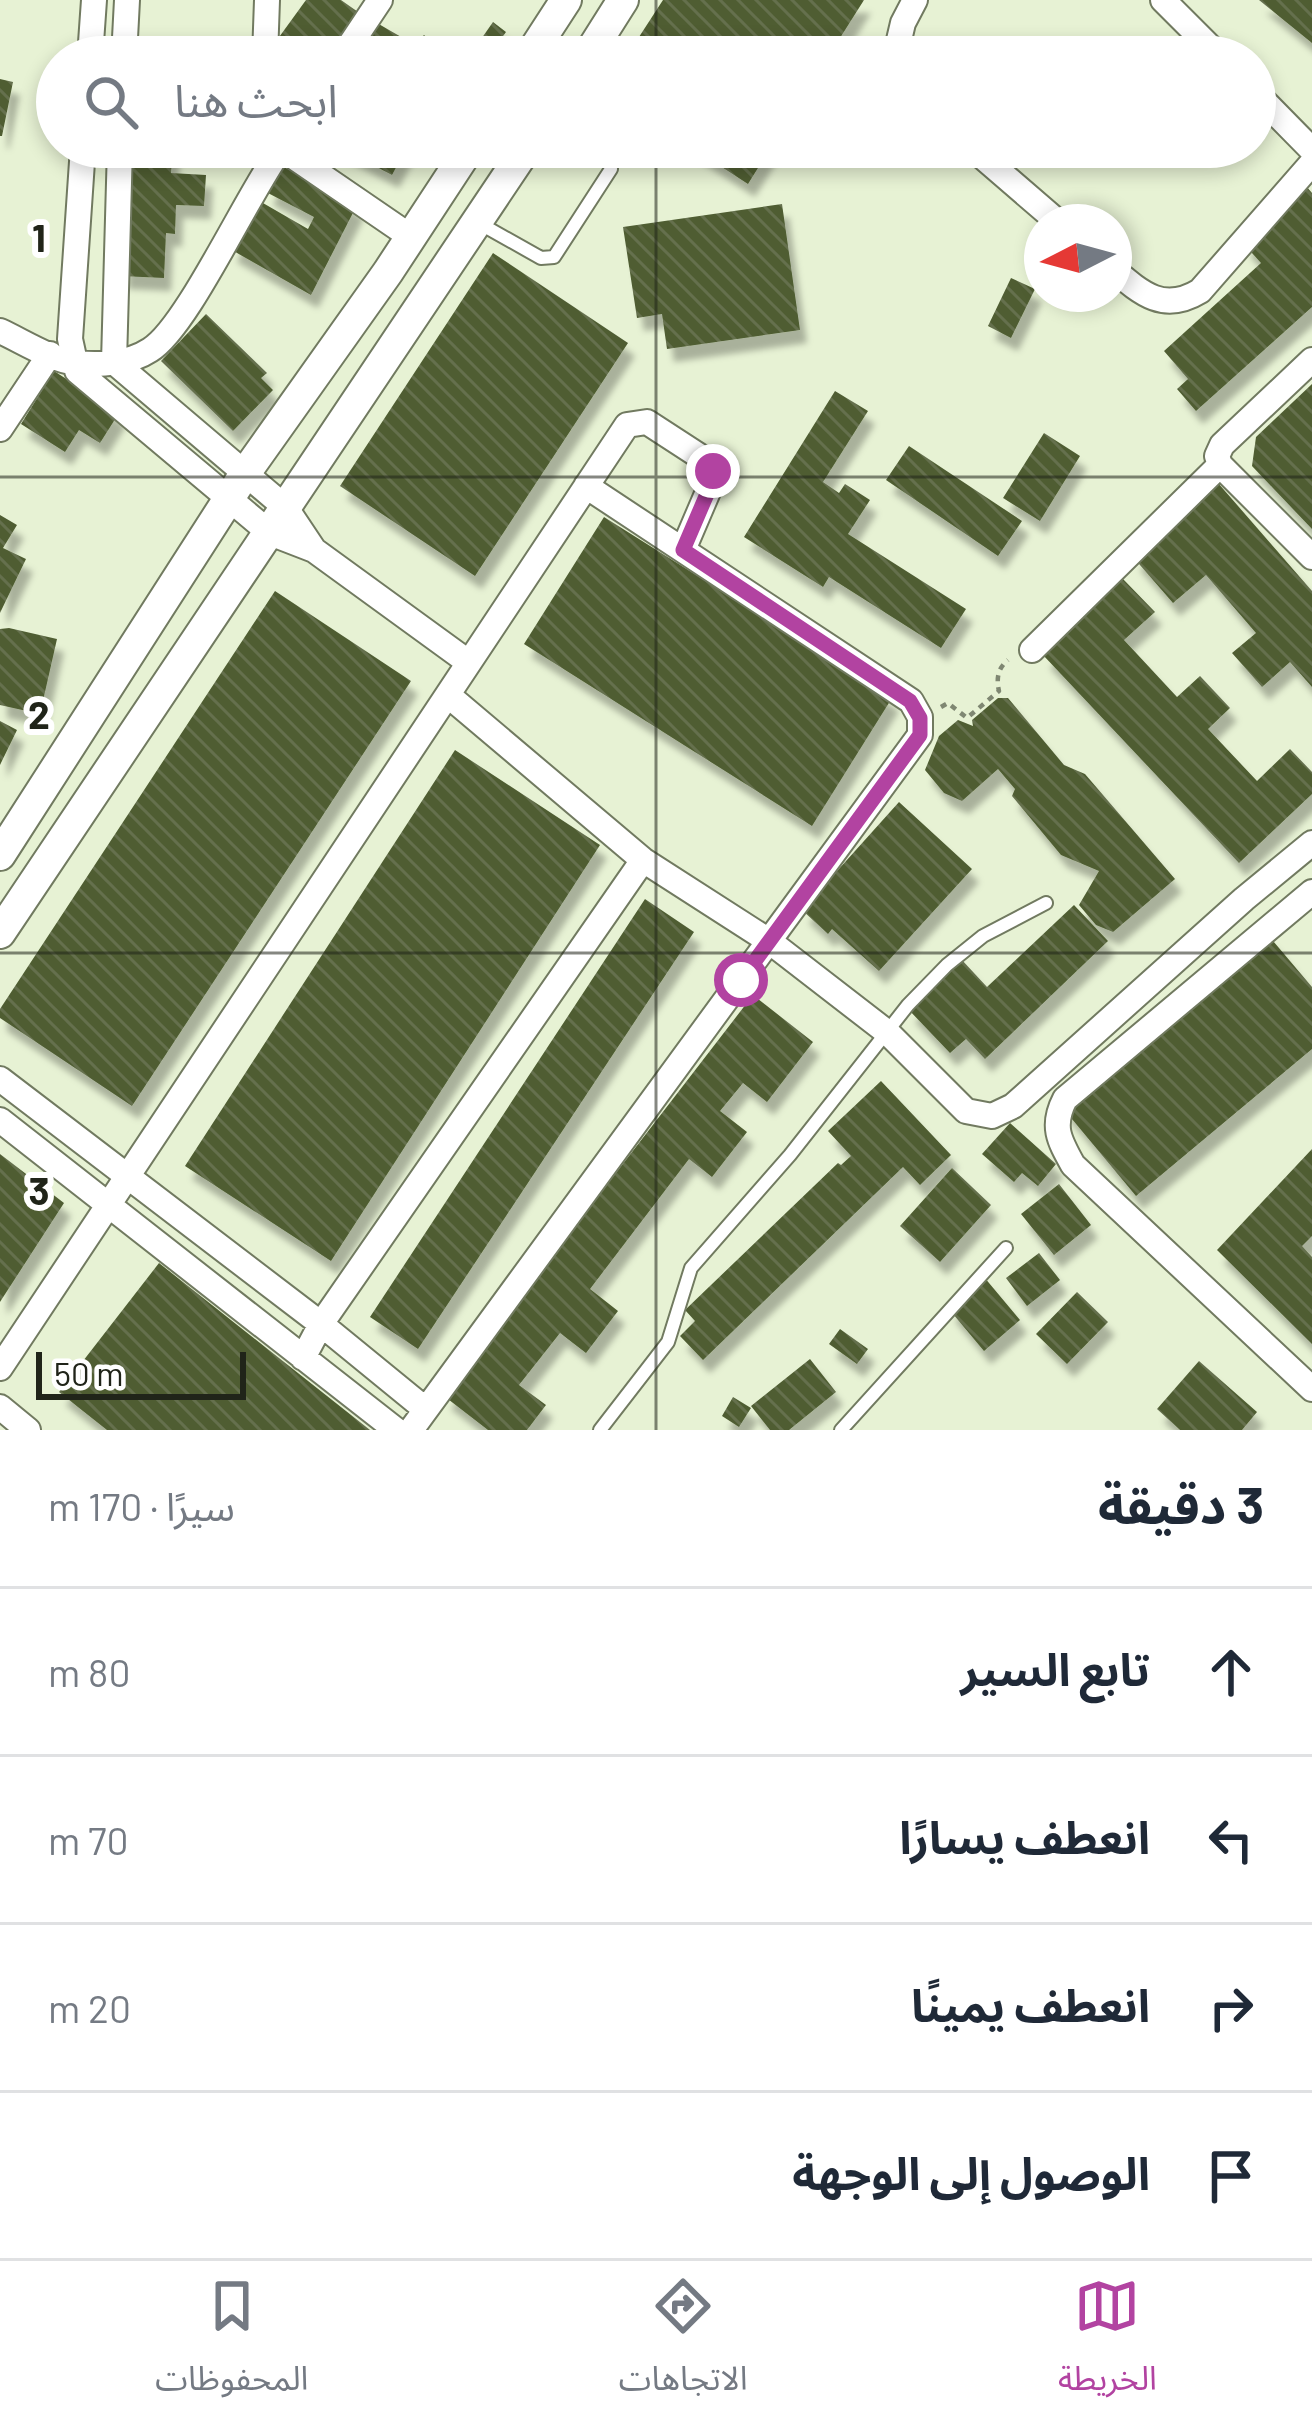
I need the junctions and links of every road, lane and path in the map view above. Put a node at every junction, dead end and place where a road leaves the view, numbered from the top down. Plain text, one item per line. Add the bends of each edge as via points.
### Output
1 (94, 0) edge
2 (127, 0) edge
3 (267, 0) edge
4 (566, 0) edge
5 (623, 0) edge
6 (915, 0) edge
7 (1163, 0) edge
8 (374, 2) edge
9 (91, 36) edge
10 (125, 36) edge
11 (266, 36) edge
12 (354, 36) edge
13 (543, 36) edge
14 (600, 36) edge
15 (900, 36) edge
16 (1199, 36) edge
17 (1276, 113) edge
18 (1312, 149) edge
19 (1312, 163) edge
20 (82, 168) edge
21 (119, 168) edge
22 (260, 168) edge
23 (267, 168) edge
24 (310, 168) edge
25 (456, 168) edge
26 (512, 168) edge
27 (611, 168) edge
28 (995, 168) edge
29 (260, 177) junction
30 (1037, 204) edge
31 (476, 221) junction
32 (411, 237) junction
33 (1132, 284) edge
34 (0, 331) edge
35 (61, 359) junction
36 (1312, 360) edge
37 (114, 362) junction
38 (0, 429) edge
39 (1220, 465) junction
40 (246, 472) junction
41 (586, 486) junction
42 (230, 501) junction
43 (278, 521) junction
44 (683, 550) junction
45 (1312, 557) edge
46 (1032, 650) joint
47 (467, 662) junction
48 (448, 696) junction
49 (920, 718) junction
50 (5, 834) edge
51 (1312, 843) edge
52 (643, 860) junction
53 (1312, 892) edge
54 (1046, 903) dead end
55 (0, 933) edge
56 (769, 941) junction
57 (887, 1034) junction
58 (0, 1079) edge
59 (0, 1120) edge
60 (128, 1175) junction
61 (107, 1205) junction
62 (1006, 1248) dead end
63 (321, 1324) junction
64 (303, 1358) junction
65 (0, 1368) edge
66 (1312, 1389) edge
67 (0, 1407) edge
68 (418, 1419) edge
69 (28, 1430) edge
70 (396, 1430) edge
71 (600, 1430) edge
72 (841, 1430) edge

1 - 9 street
2 - 10 street
3 - 11 street
4 - 13 street
5 - 14 street
6 - 15 street
7 - 16 street
8 - 12 street
17 - 18 street
19 - 33 street via 1200,291 1165,303
20 - 35 street via 70,339
21 - 37 street
22 - 29 street
23 - 29 street
24 - 32 street
25 - 32 street
26 - 31 street
27 - 31 lane via 554,257 541,258
28 - 30 street
29 - 37 street via 178,321 150,350
31 - 43 street
32 - 40 street
34 - 35 street
35 - 37 street
35 - 38 street
35 - 42 street
36 - 39 street via 1222,445
37 - 40 street
39 - 45 street
39 - 46 street
40 - 42 street
40 - 43 street
41 - 44 street
41 - 44 street via 627,425 638,421 707,461 713,480
41 - 47 street
42 - 43 street
42 - 50 street
43 - 47 street
43 - 55 street
44 - 49 street via 910,701
46 - 49 path via 1001,665 999,691 967,718 948,703
47 - 48 street
48 - 52 street
48 - 60 street
49 - 56 street via 920,735
51 - 57 street via 1013,1106 992,1116 966,1111
52 - 56 street
52 - 63 street
53 - 66 street via 1065,1099 1056,1134 1073,1165
54 - 57 lane via 947,965
56 - 57 street
56 - 68 street
57 - 71 lane via 691,1268 668,1342
58 - 60 street
59 - 61 street
60 - 61 street
60 - 63 street
61 - 64 street
61 - 65 street
62 - 72 lane
63 - 64 street
63 - 68 street
64 - 70 street
67 - 69 street

